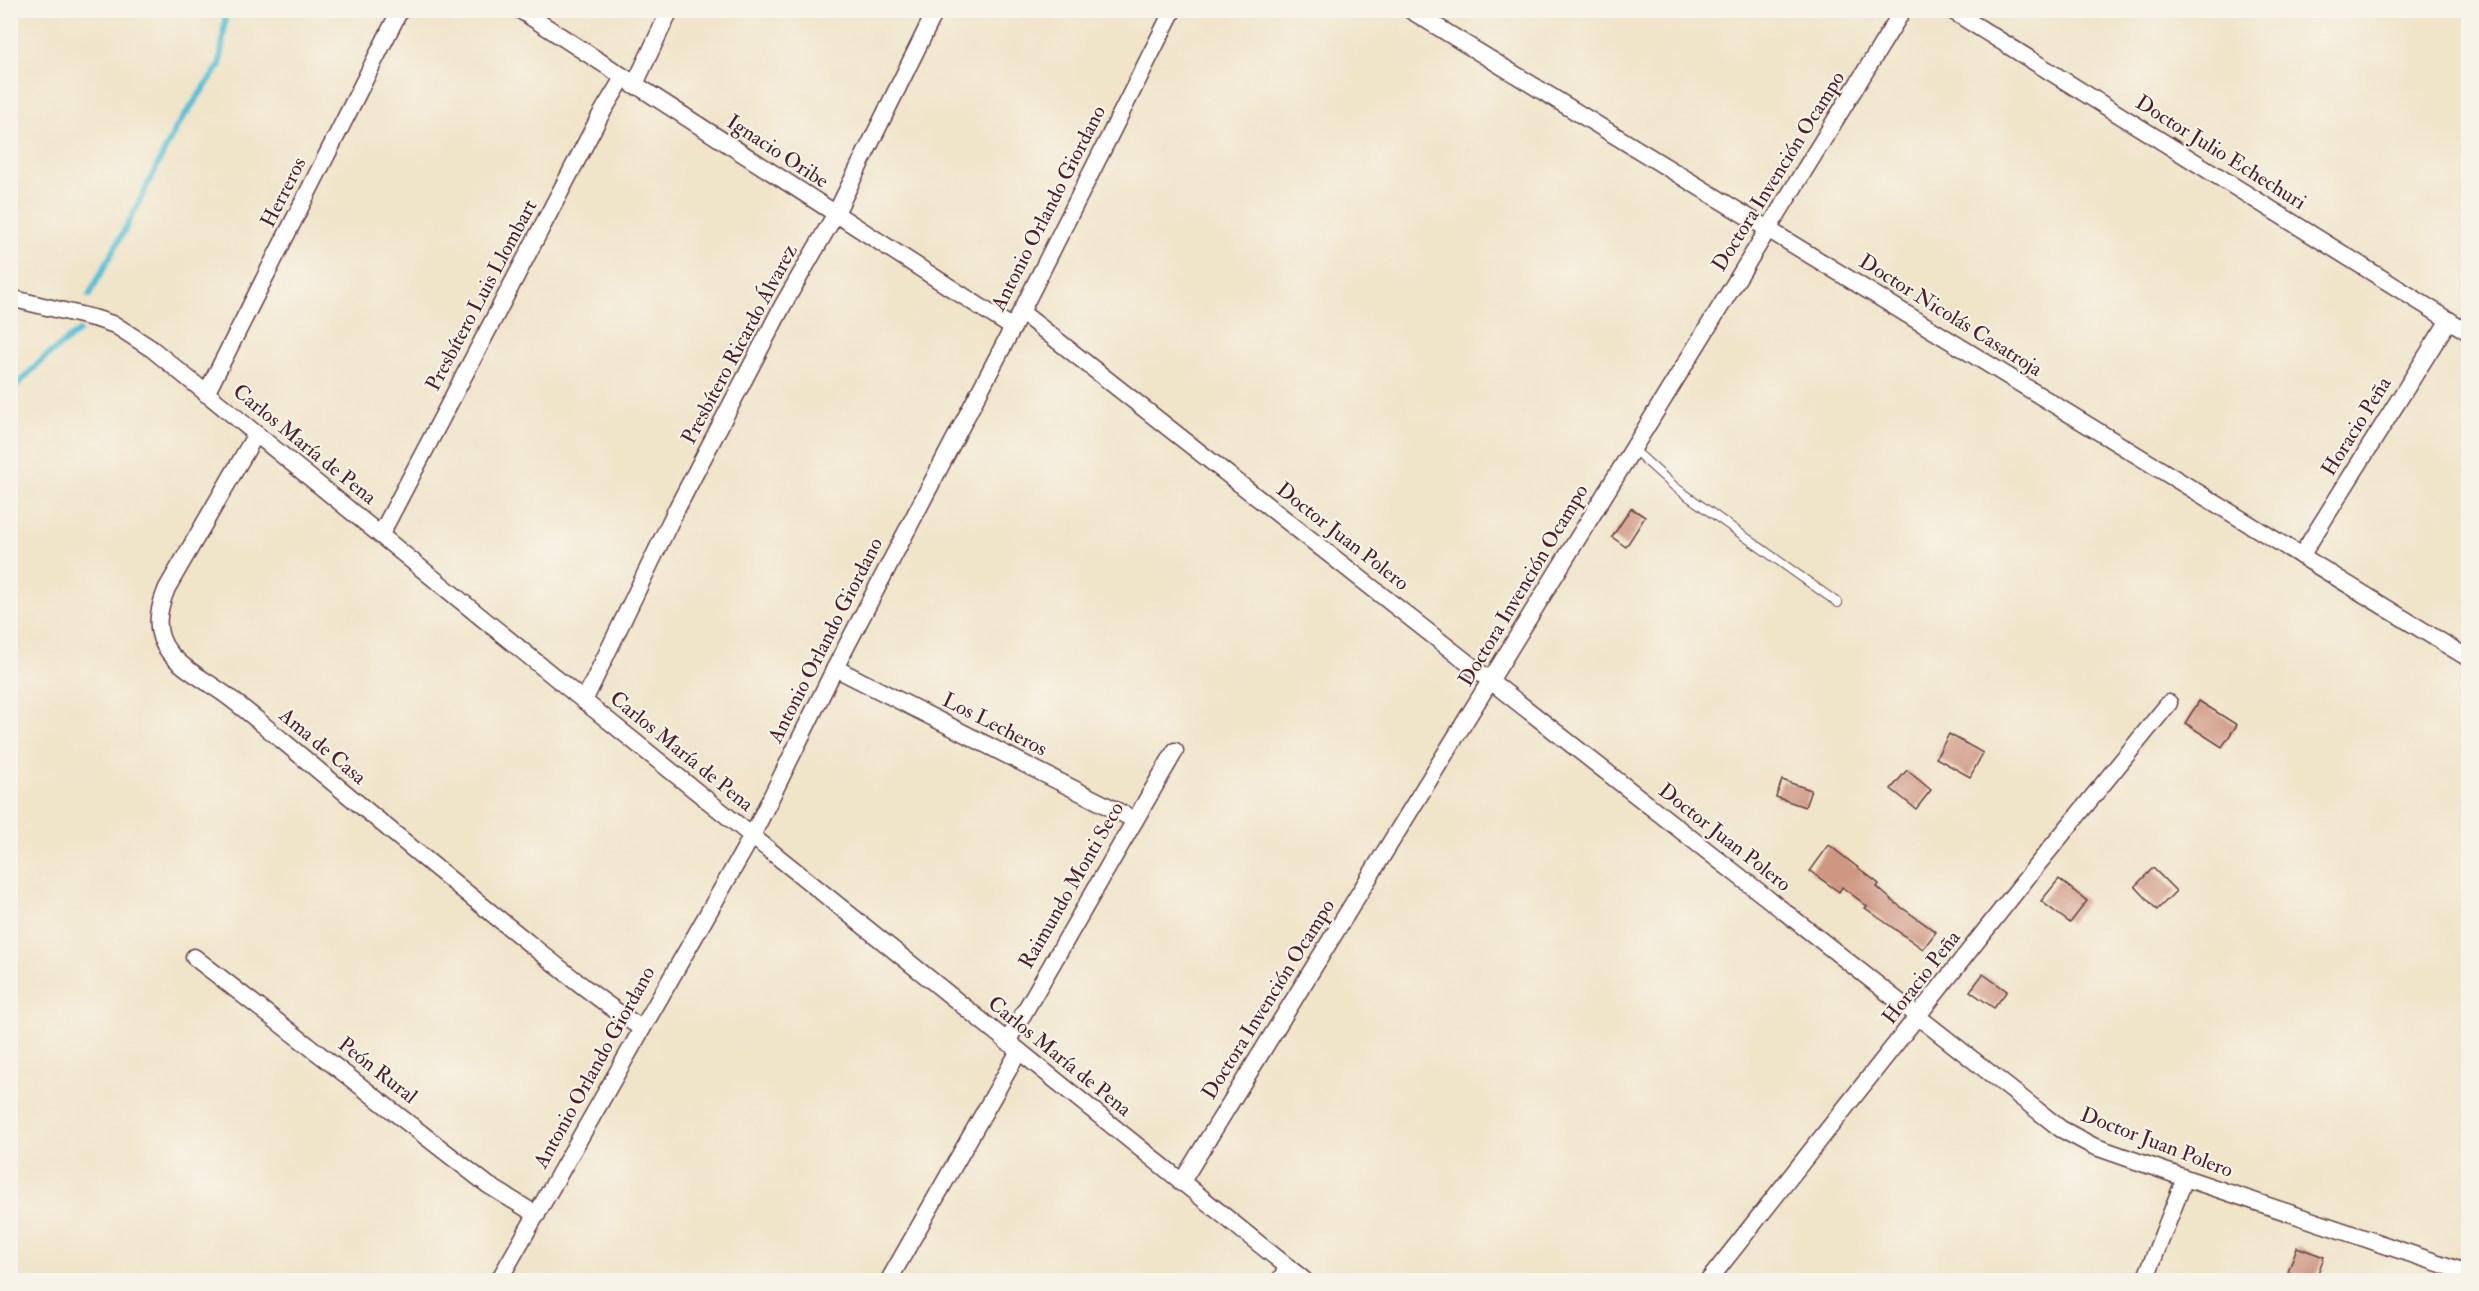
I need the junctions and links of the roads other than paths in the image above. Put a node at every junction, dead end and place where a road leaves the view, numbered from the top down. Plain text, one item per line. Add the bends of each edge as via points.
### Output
1 (400, 10) edge
2 (520, 10) edge
3 (670, 10) edge
4 (936, 10) edge
5 (1173, 10) edge
6 (1410, 10) edge
7 (1903, 10) edge
8 (1951, 10) edge
9 (628, 82) junction
10 (835, 214) junction
11 (1769, 229) junction
12 (10, 298) edge
13 (1021, 312) junction
14 (2449, 320) junction
15 (1013, 328) junction
16 (2469, 332) edge
17 (206, 394) junction
18 (256, 434) junction
19 (1632, 448) junction
20 (381, 534) junction
21 (2301, 556) junction
22 (1838, 603) dead end
23 (2469, 658) edge
24 (835, 668) junction
25 (1492, 680) junction
26 (584, 701) junction
27 (2169, 703) dead end
28 (1175, 751) dead end
29 (1135, 820) junction
30 (752, 836) junction
31 (194, 957) dead end
32 (1918, 1018) junction
33 (641, 1028) junction
34 (1013, 1047) junction
35 (2185, 1178) junction
36 (1181, 1183) junction
37 (537, 1215) junction
38 (2469, 1273) edge
39 (1284, 1274) edge
40 (499, 1281) edge
41 (890, 1281) edge
42 (1304, 1281) edge
43 (1709, 1281) edge
44 (2145, 1281) edge

1 - 17 street, Herreros
2 - 9 street, Ignacio Oribe
3 - 9 street, Presbítero Luis Llombart
4 - 10 street, Presbítero Ricardo Álvarez
5 - 13 street, Antonio Orlando Giordano
6 - 11 street, Doctor Nicolás Casatroja
7 - 11 street, Doctora Invención Ocampo
8 - 14 street, Doctor Julio Echechuri
9 - 10 street, Ignacio Oribe
9 - 20 street, Presbítero Luis Llombart via 600,116
10 - 15 street, Ignacio Oribe
10 - 26 street, Presbítero Ricardo Álvarez via 717,430
11 - 19 street, Doctora Invención Ocampo
11 - 21 street, Doctor Nicolás Casatroja
12 - 17 street, Carlos María de Pena via 115,325 152,349
13 - 15 street, Antonio Orlando Giordano
13 - 25 street, Doctor Juan Polero
14 - 16 street, Doctor Julio Echechuri
14 - 21 street, Horacio Peña
15 - 24 street, Antonio Orlando Giordano
17 - 18 street, Carlos María de Pena
18 - 20 street, Carlos María de Pena
18 - 33 street, Ama de Casa via 167,588 158,619 168,651 243,708 418,855
19 - 22 lane via 1675,487
19 - 25 street, Doctora Invención Ocampo
20 - 26 street, Carlos María de Pena
21 - 23 street, Doctor Nicolás Casatroja
24 - 29 street, Los Lecheros
24 - 30 street, Antonio Orlando Giordano
25 - 32 street, Doctor Juan Polero
25 - 36 street, Doctora Invención Ocampo
26 - 30 street, Carlos María de Pena
27 - 32 street, Horacio Peña
28 - 29 street, Raimundo Monti Seco
29 - 34 street, Raimundo Monti Seco
30 - 33 street, Antonio Orlando Giordano
30 - 34 street, Carlos María de Pena
31 - 37 street, Peón Rural via 488,1185
32 - 35 street, Doctor Juan Polero via 2061,1129 2093,1146
32 - 43 street, Horacio Peña
33 - 37 street, Antonio Orlando Giordano
34 - 36 street, Carlos María de Pena
34 - 41 street, Raimundo Monti Seco
35 - 38 street, Doctor Juan Polero
35 - 44 street
36 - 39 street, Carlos María de Pena
37 - 40 street, Antonio Orlando Giordano
39 - 42 street, Carlos María de Pena

